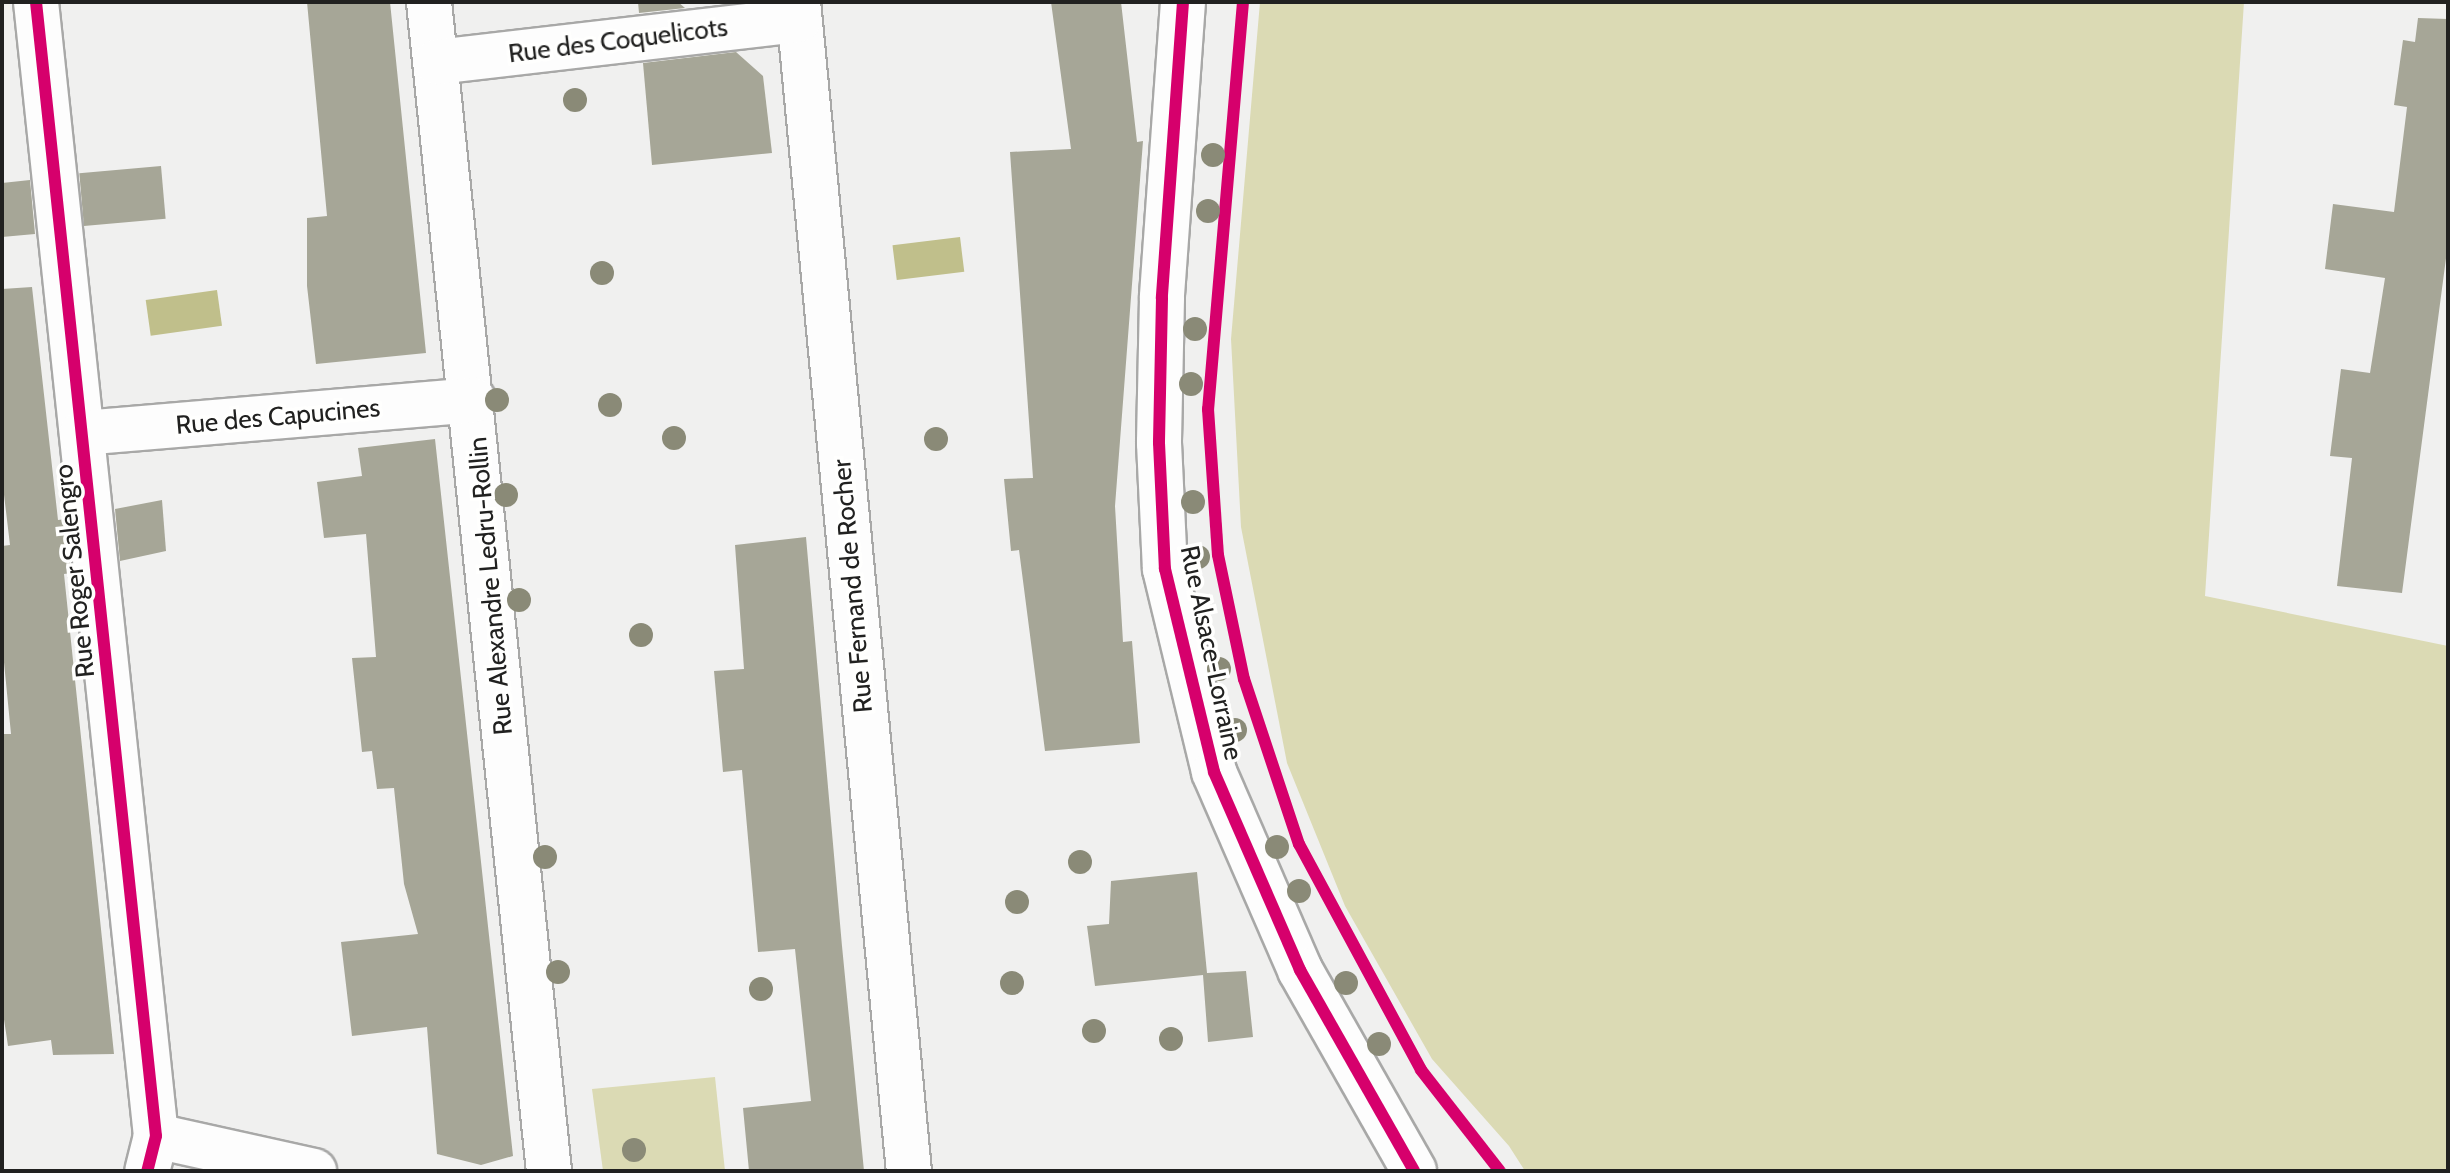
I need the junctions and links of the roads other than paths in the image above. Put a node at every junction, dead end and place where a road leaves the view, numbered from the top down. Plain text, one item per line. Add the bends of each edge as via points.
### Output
1 (36, 2) edge
2 (429, 2) edge
3 (1183, 2) edge
4 (798, 11) edge
5 (436, 62) junction
6 (474, 400) junction
7 (82, 433) junction
8 (152, 1153) edge
9 (314, 1171) edge
10 (549, 1171) edge
11 (909, 1171) edge
12 (1414, 1171) edge

1 - 7 street, Rue Roger Salengro
2 - 5 street, Rue Alexandre Ledru-Rollin
3 - 12 street, Rue Alsace-Lorraine via 1162,298 1159,443 1165,569 1214,772 1300,970
4 - 5 street, Rue des Coquelicots
4 - 11 street, Rue Fernand de Rocher
5 - 6 street, Rue Alexandre Ledru-Rollin
6 - 7 street, Rue des Capucines
6 - 10 street, Rue Alexandre Ledru-Rollin
7 - 8 street, Rue Roger Salengro
8 - 9 street

